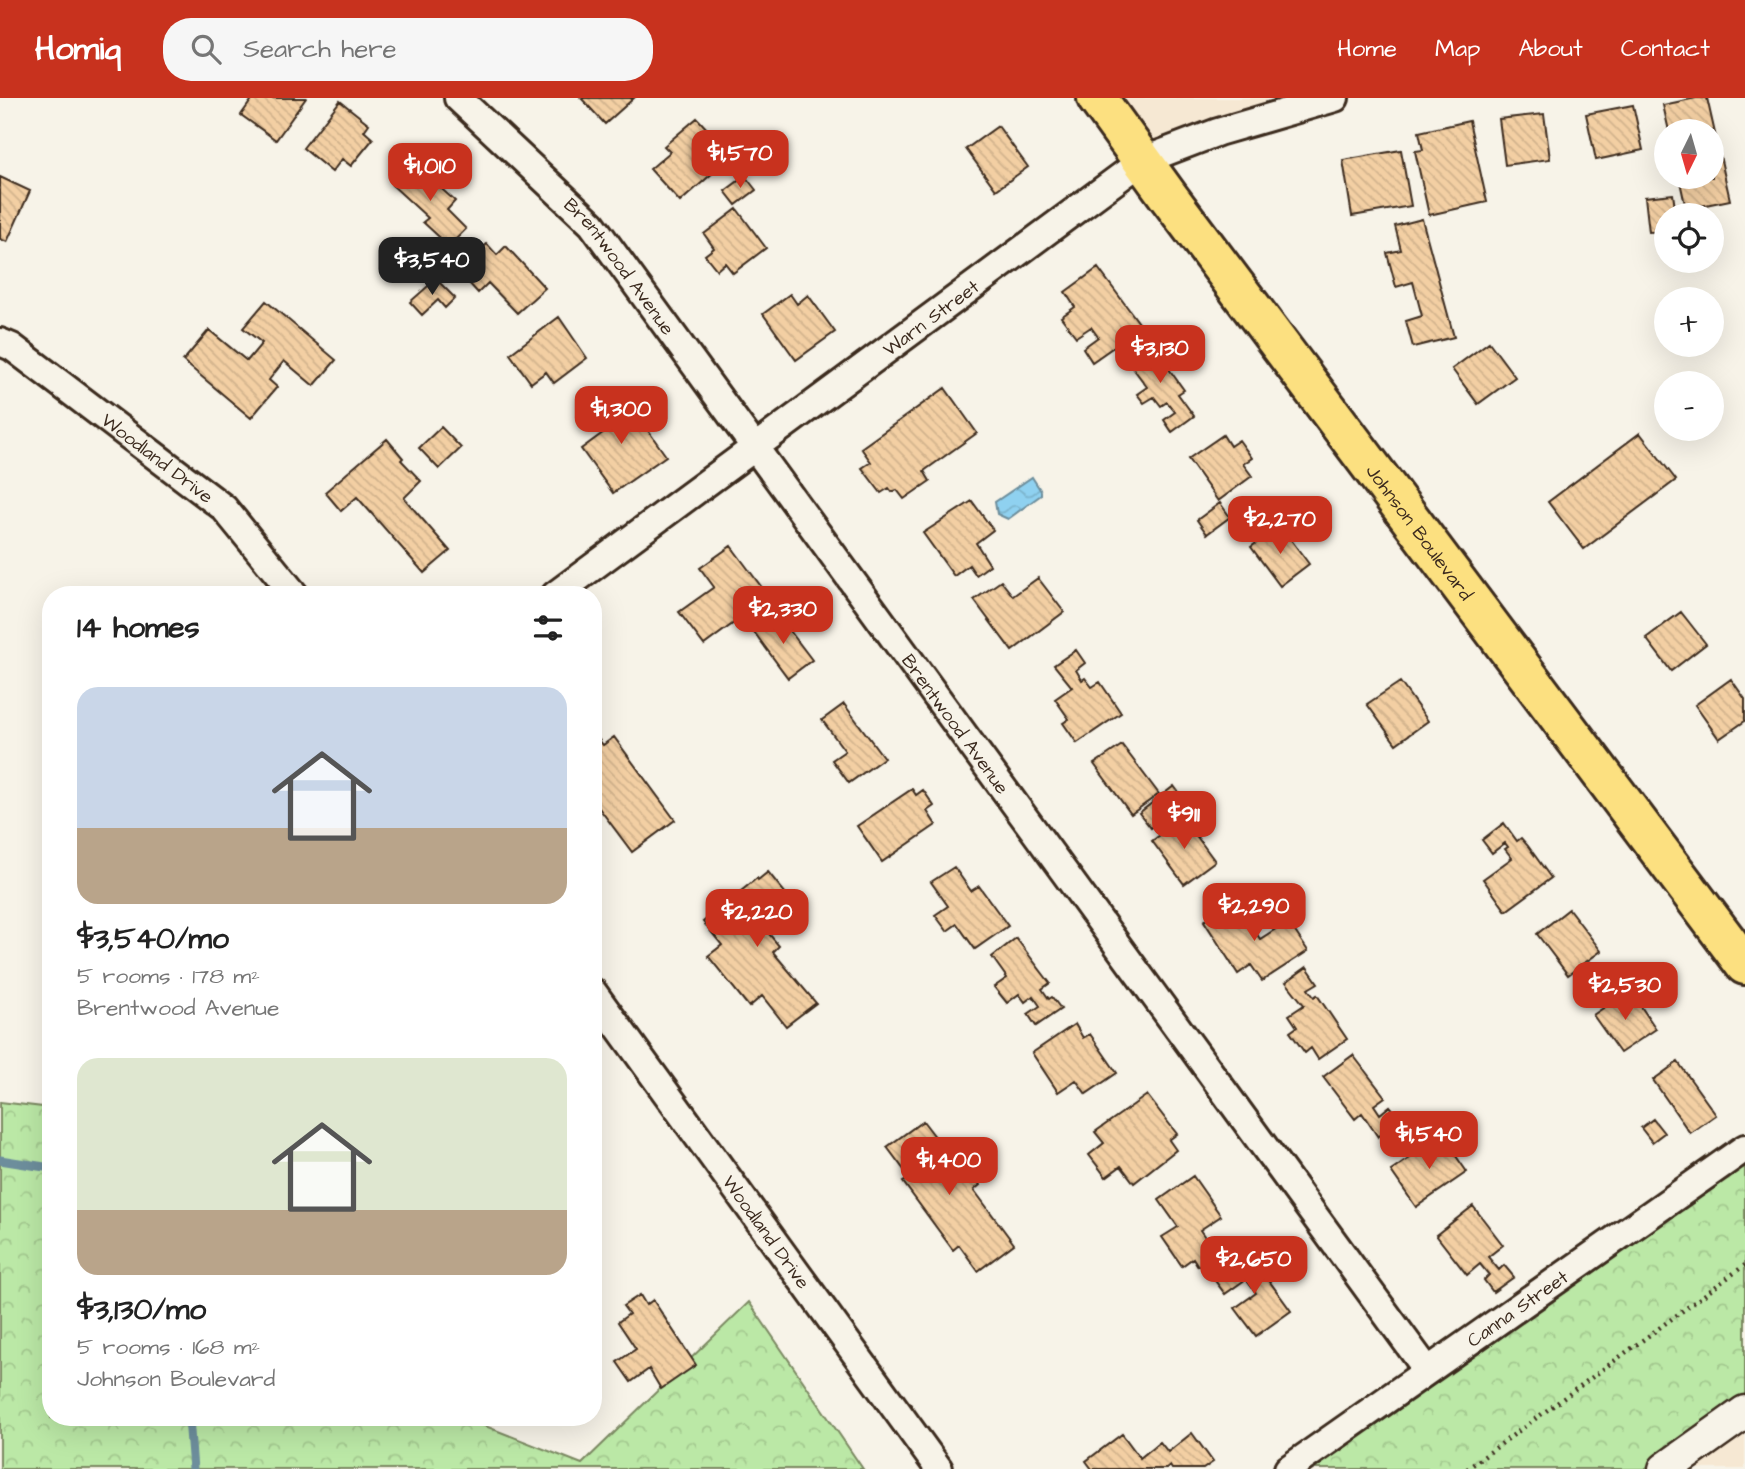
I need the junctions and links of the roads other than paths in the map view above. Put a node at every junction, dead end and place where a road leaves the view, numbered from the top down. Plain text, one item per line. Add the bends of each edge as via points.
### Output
1 (458, 98) edge
2 (1097, 98) edge
3 (1335, 98) edge
4 (1265, 107) edge
5 (1142, 161) junction
6 (0, 342) edge
7 (754, 446) junction
8 (288, 586) edge
9 (567, 586) edge
10 (1745, 965) edge
11 (602, 1004) edge
12 (1745, 1148) edge
13 (1427, 1370) junction
14 (1745, 1412) edge
15 (939, 1469) edge
16 (1288, 1469) edge
17 (1665, 1469) edge

1 - 7 street, Brentwood Avenue via 592,223
2 - 5 main road, Johnson Boulevard
3 - 4 street, Warn Street
4 - 5 street, Warn Street
5 - 7 street, Warn Street
5 - 10 main road, Johnson Boulevard
6 - 8 street, Woodland Drive via 225,508
7 - 9 street, Warn Street
7 - 13 street, Brentwood Avenue
11 - 15 street, Woodland Drive
12 - 13 street, Canna Street
13 - 16 street, Canna Street
14 - 17 street

